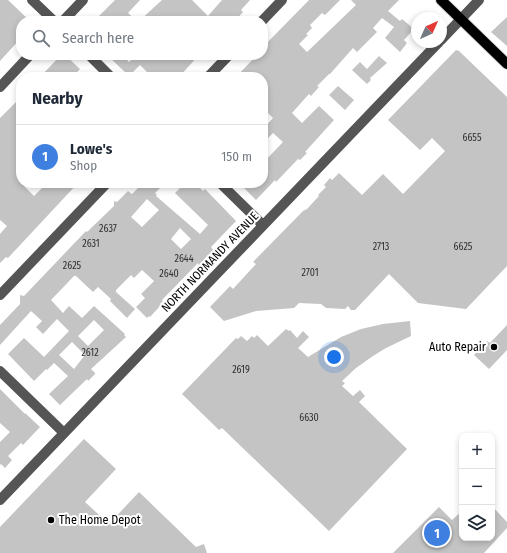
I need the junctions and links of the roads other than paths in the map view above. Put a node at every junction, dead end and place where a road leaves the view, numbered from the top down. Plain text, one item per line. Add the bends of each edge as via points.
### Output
1 (32, 0) edge
2 (83, 0) edge
3 (282, 0) edge
4 (441, 0) edge
5 (479, 0) edge
6 (49, 16) edge
7 (68, 16) edge
8 (267, 16) edge
9 (461, 19) junction
10 (447, 34) edge
11 (433, 48) edge
12 (25, 60) edge
13 (94, 60) edge
14 (224, 60) edge
15 (507, 64) edge
16 (106, 72) edge
17 (213, 72) edge
18 (0, 87) edge
19 (102, 188) edge
20 (225, 188) edge
21 (263, 225) junction
22 (0, 295) edge
23 (0, 371) edge
24 (64, 433) junction
25 (0, 500) edge

1 - 6 street
2 - 7 street
3 - 8 street
4 - 9 main road
5 - 9 street
9 - 10 street
9 - 15 main road
11 - 21 street, NORTH NORMANDY AVENUE
12 - 18 street
13 - 16 street
14 - 17 street
19 - 22 street
20 - 21 street
21 - 24 street, NORTH NORMANDY AVENUE
23 - 24 street
24 - 25 street, NORTH NORMANDY AVENUE

